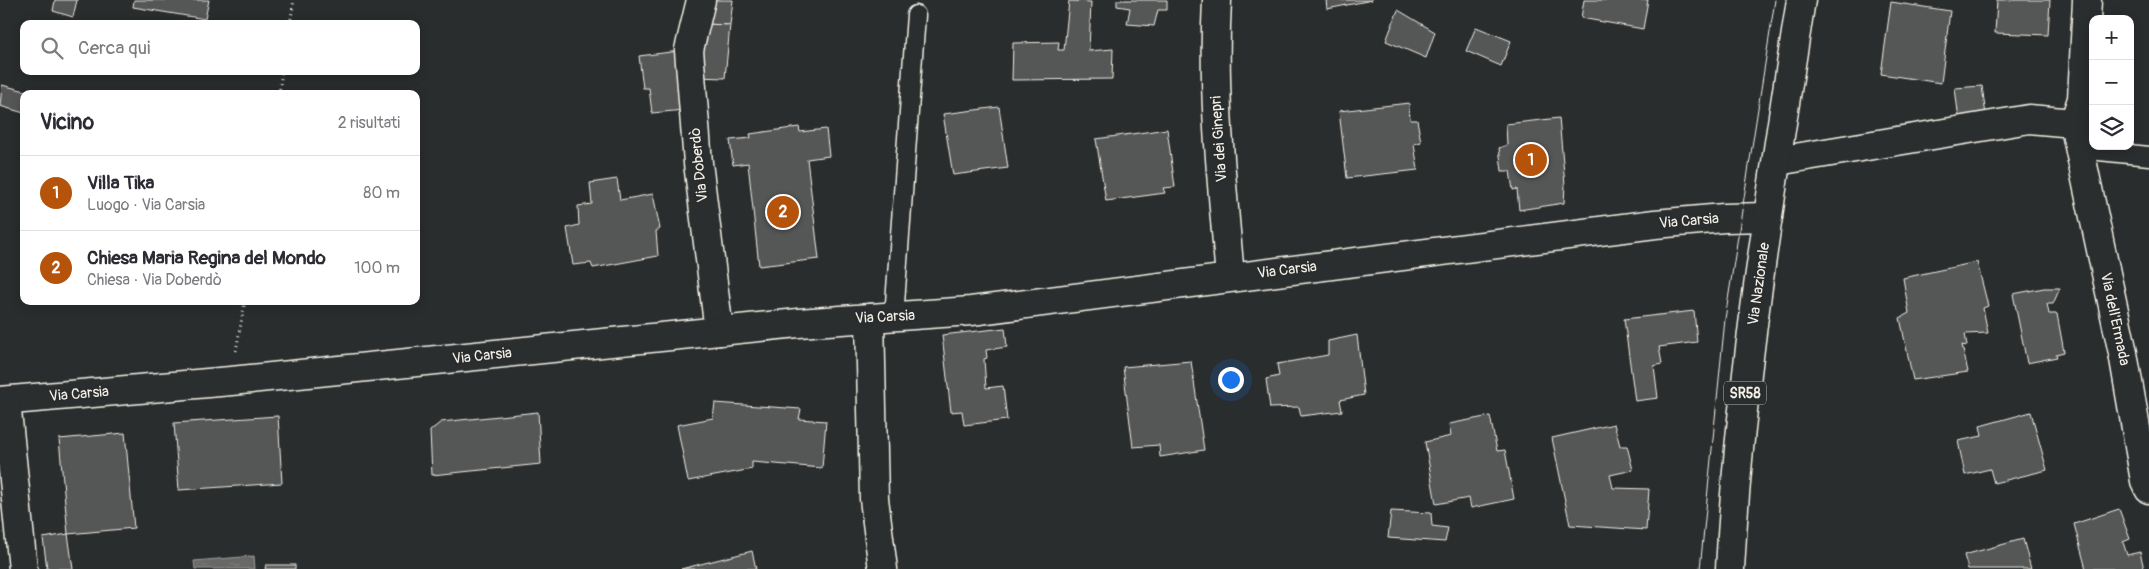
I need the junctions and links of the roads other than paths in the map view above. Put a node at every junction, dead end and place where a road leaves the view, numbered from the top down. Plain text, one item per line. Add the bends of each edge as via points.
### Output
1 (701, 0) edge
2 (1217, 0) edge
3 (1801, 0) edge
4 (2087, 0) edge
5 (916, 15) dead end
6 (2074, 123) junction
7 (2079, 149) junction
8 (2149, 156) edge
9 (1777, 161) junction
10 (1768, 218) junction
11 (1230, 277) junction
12 (882, 317) junction
13 (719, 332) junction
14 (3, 401) edge
15 (2149, 489) edge
16 (23, 569) edge
17 (883, 569) edge
18 (1730, 569) edge

1 - 13 street, Via Doberdò via 689,50 698,163
2 - 11 street, Via dei Ginepri via 1215,89
3 - 9 street, Via Nazionale / SR58
4 - 6 street, Via dell'Ermada via 2082,100
5 - 12 lane
6 - 7 street, Via dell'Ermada
6 - 9 street via 2029,119
7 - 8 lane
7 - 15 street, Via dell'Ermada
9 - 10 street, Via Nazionale / SR58
10 - 11 street, Via Carsia via 1655,224
10 - 18 street, Via Nazionale / SR58 via 1740,428
11 - 12 street, Via Carsia via 971,310
12 - 13 street, Via Carsia
12 - 17 street via 874,499
13 - 14 street, Via Carsia
14 - 16 street

